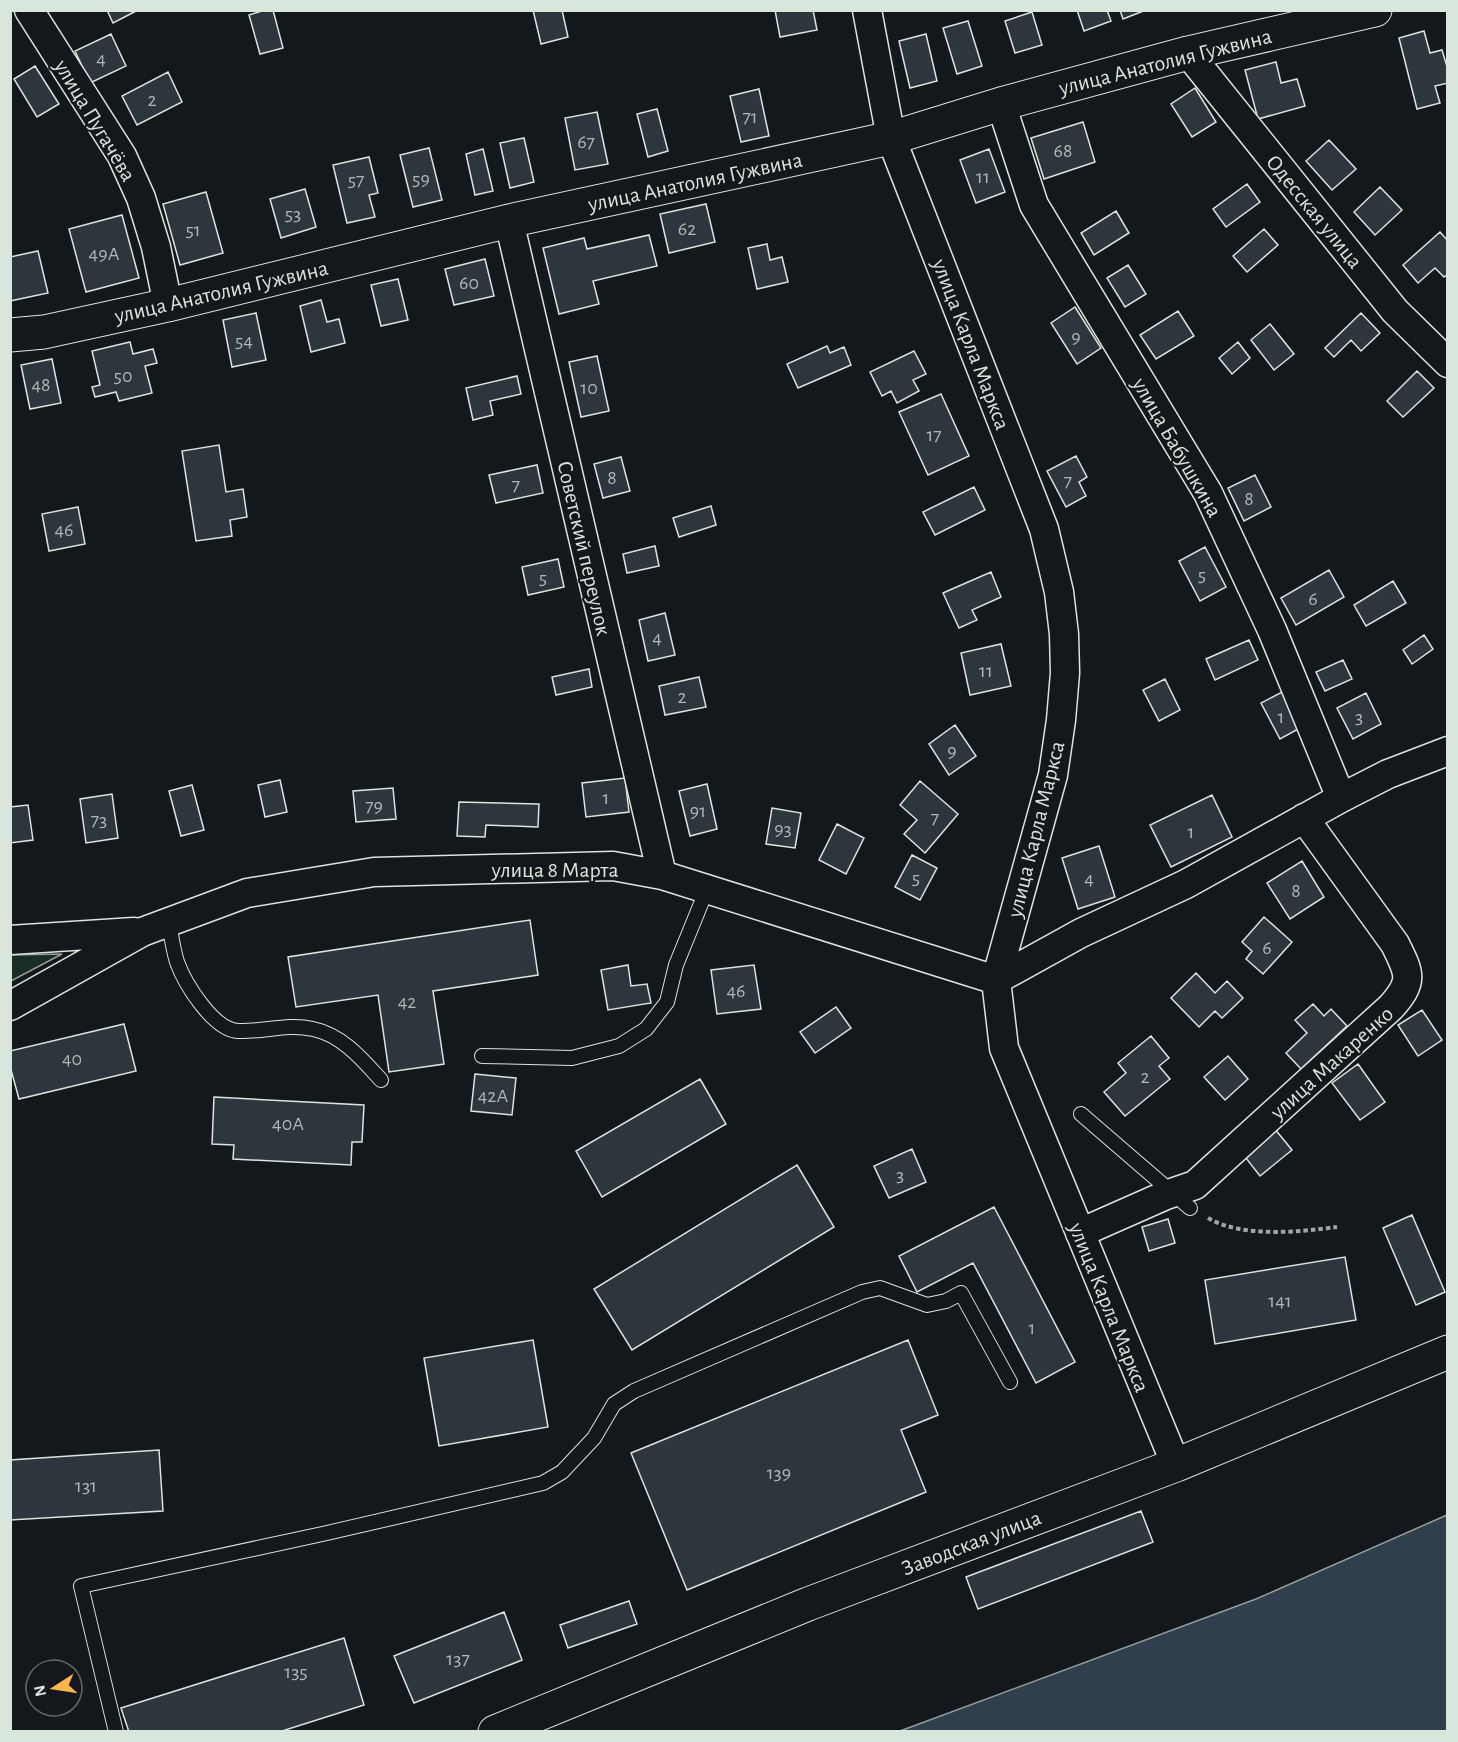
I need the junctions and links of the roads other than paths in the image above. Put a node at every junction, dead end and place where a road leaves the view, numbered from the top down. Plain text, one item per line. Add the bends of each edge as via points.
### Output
1 (29, 10) edge
2 (867, 10) edge
3 (1375, 10) edge
4 (1188, 53) junction
5 (1001, 104) junction
6 (891, 138) junction
7 (509, 221) junction
8 (168, 305) junction
9 (10, 335) edge
10 (1448, 363) edge
11 (1448, 751) edge
12 (1341, 798) junction
13 (1304, 818) junction
14 (662, 875) junction
15 (707, 889) junction
16 (169, 922) junction
17 (142, 932) junction
18 (10, 940) edge
19 (996, 980) junction
20 (10, 1006) edge
21 (483, 1056) dead end
22 (381, 1080) dead end
23 (1081, 1114) dead end
24 (1181, 1200) junction
25 (1080, 1233) junction
26 (1448, 1352) edge
27 (1010, 1382) dead end
28 (1176, 1465) junction
29 (116, 1731) edge
30 (495, 1731) edge

1 - 8 street, улица Пугачёва via 127,166 153,237
2 - 6 street, улица Карла Маркса
3 - 4 street, улица Анатолия Гужвина
4 - 5 street, улица Анатолия Гужвина
4 - 10 street, Одесская улица via 1395,311
5 - 6 street, улица Анатолия Гужвина
5 - 12 street, улица Бабушкина via 1034,205 1208,493 1272,630
6 - 7 street, улица Анатолия Гужвина
6 - 19 street, улица Карла Маркса via 1044,529 1059,592 1065,673 1053,775
7 - 8 street, улица Анатолия Гужвина
7 - 14 street, Советский переулок
8 - 9 street, улица Анатолия Гужвина via 44,332
11 - 12 street via 1388,774
12 - 13 street
13 - 19 street via 1186,884 1081,933
13 - 24 street, улица Макаренко via 1395,944 1407,978 1404,992
14 - 15 street, улица 8 Марта
14 - 16 street, улица 8 Марта via 613,866 374,872 247,893
15 - 19 street, улица 8 Марта
15 - 21 lane via 676,965 667,1002 646,1029 620,1047 572,1058
16 - 17 street, улица 8 Марта
16 - 22 lane via 177,962 188,985 220,1023 237,1032 312,1028 338,1038
17 - 18 street, улица 8 Марта
17 - 20 street, улица 8 Марта
19 - 25 street, улица Карла Маркса via 1004,1048
23 - 24 lane
24 - 25 street, улица Макаренко
25 - 28 street, улица Карла Маркса
26 - 28 street, Заводская улица
27 - 29 lane via 961,1293 927,1305 879,1288 634,1391 614,1404 594,1438 562,1472 543,1483 81,1586
28 - 30 street, Заводская улица via 808,1604

